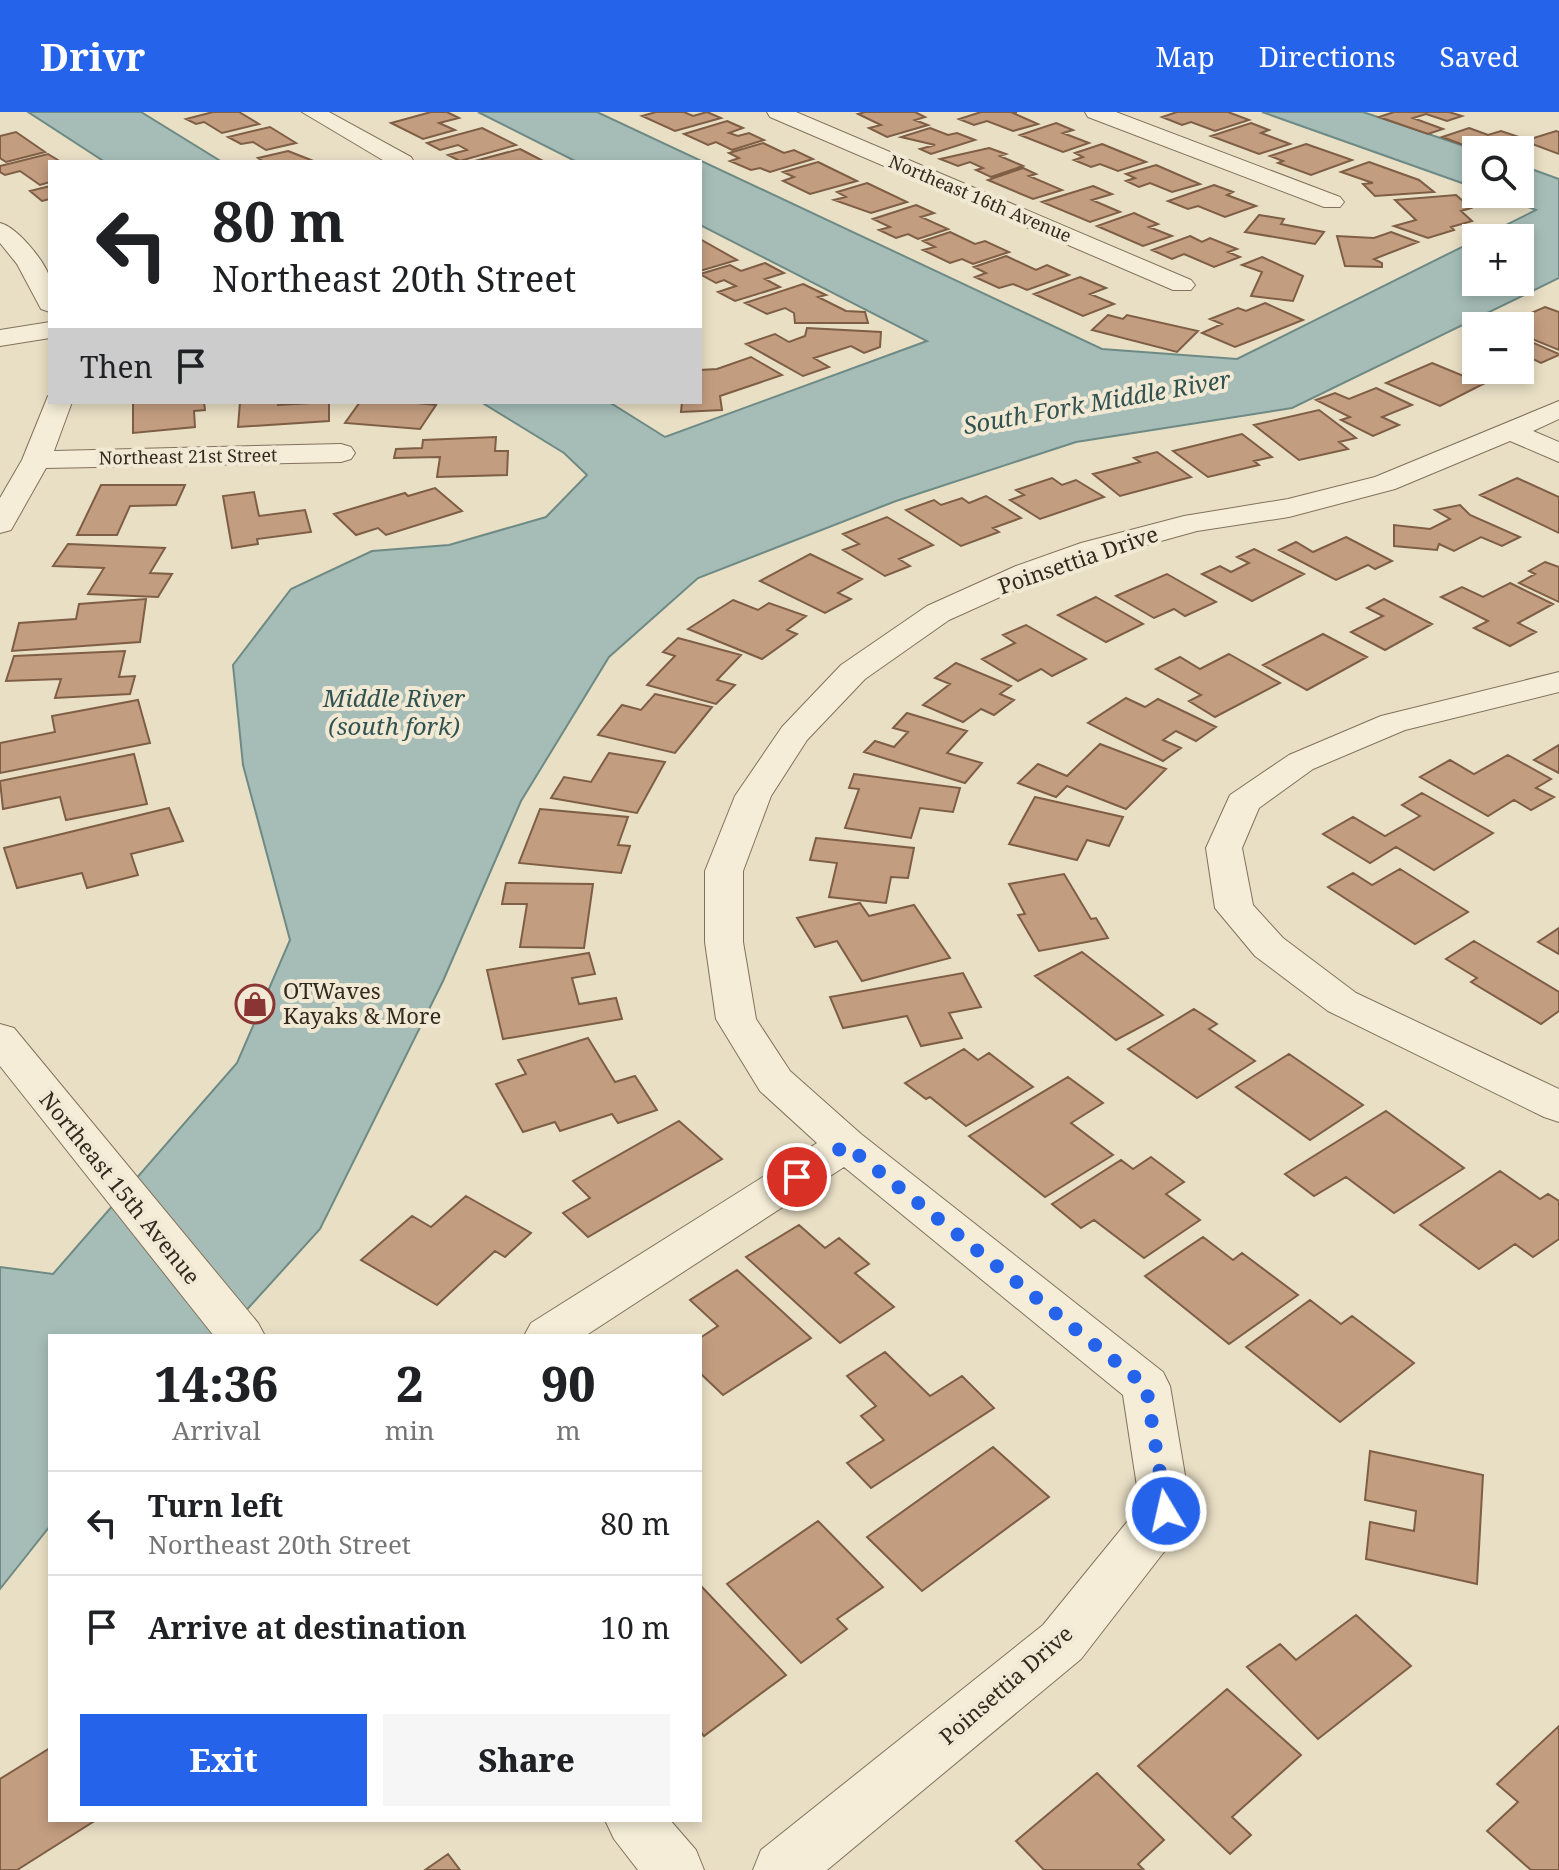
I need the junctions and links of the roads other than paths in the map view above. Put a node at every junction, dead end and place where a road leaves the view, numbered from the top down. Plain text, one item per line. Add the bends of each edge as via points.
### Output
1 (313, 112) edge
2 (778, 112) edge
3 (1096, 112) edge
4 (399, 160) edge
5 (1332, 202) dead end
6 (0, 230) edge
7 (1182, 285) dead end
8 (48, 300) edge
9 (48, 330) edge
10 (0, 338) edge
11 (57, 404) edge
12 (1559, 409) edge
13 (1511, 431) junction
14 (341, 453) dead end
15 (1559, 453) edge
16 (36, 460) junction
17 (1, 521) edge
18 (1559, 682) edge
19 (0, 1038) edge
20 (1559, 1107) edge
21 (846, 1145) junction
22 (239, 1334) edge
23 (551, 1334) edge
24 (636, 1822) edge
25 (675, 1870) edge
26 (782, 1870) edge

1 - 4 street
2 - 7 street, Northeast 16th Avenue
3 - 5 street
6 - 8 street via 35,272
9 - 10 street
11 - 16 street
12 - 13 street, Poinsettia Drive
13 - 15 street
13 - 21 street, Poinsettia Drive via 1385,483 1289,508 1195,522 1027,573 938,613 853,672 794,734 753,796 724,871 724,942 736,1019 775,1081
14 - 16 street, Northeast 21st Street
16 - 17 street
18 - 20 street via 1393,723 1301,762 1243,803 1224,848 1234,908 1269,947 1342,1002
19 - 22 street, Northeast 15th Avenue
21 - 23 street
21 - 26 street, Poinsettia Drive via 1146,1386 1166,1511 1062,1642
24 - 25 street

